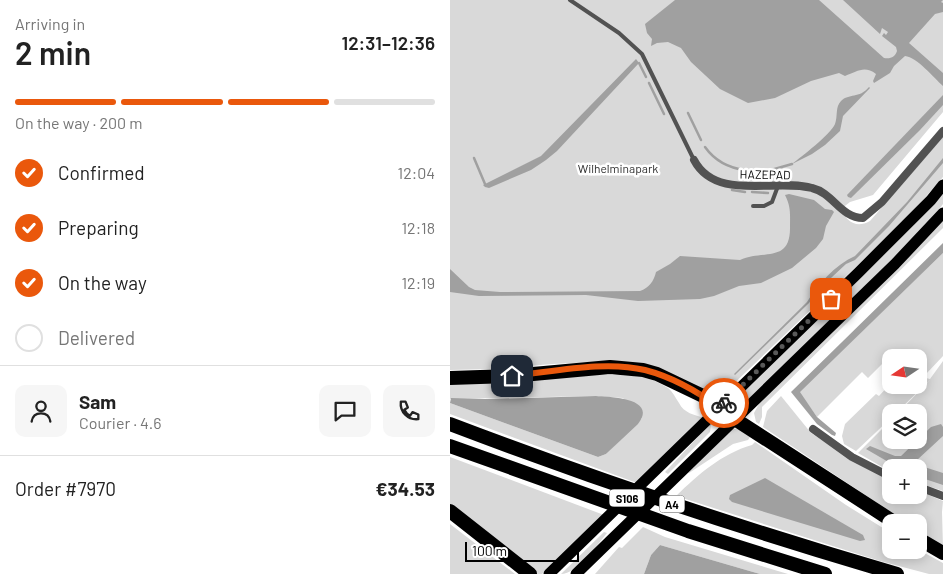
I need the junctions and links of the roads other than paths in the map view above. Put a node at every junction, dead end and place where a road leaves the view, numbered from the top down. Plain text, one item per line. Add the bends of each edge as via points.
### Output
1 (570, 0) edge
2 (943, 131) edge
3 (694, 160) joint
4 (943, 185) edge
5 (778, 186) junction
6 (753, 206) dead end
7 (943, 213) edge
8 (450, 378) edge
9 (720, 408) junction
10 (735, 419) junction
11 (450, 424) edge
12 (813, 429) dead end
13 (450, 446) edge
14 (882, 472) edge
15 (927, 491) edge
16 (943, 496) edge
17 (450, 511) edge
18 (882, 514) edge
19 (927, 544) edge
20 (943, 553) edge
21 (530, 574) edge
22 (549, 574) edge
23 (576, 574) edge
24 (825, 574) edge
25 (897, 574) edge

1 - 3 lane, HAZEPAD via 619,33 642,54
2 - 5 street, HAZEPAD via 882,202 863,218 848,215 823,192 812,188
3 - 5 street, HAZEPAD via 703,172 733,185
4 - 9 main road
5 - 6 lane via 772,202
7 - 10 main road
8 - 9 highway via 625,367 670,379
9 - 10 highway
9 - 22 main road, S106
10 - 18 highway
10 - 23 main road, S106
11 - 25 highway, A4 via 697,512
12 - 14 street via 852,457
13 - 24 highway, A4 via 688,531
15 - 16 street
17 - 21 highway
19 - 20 highway

